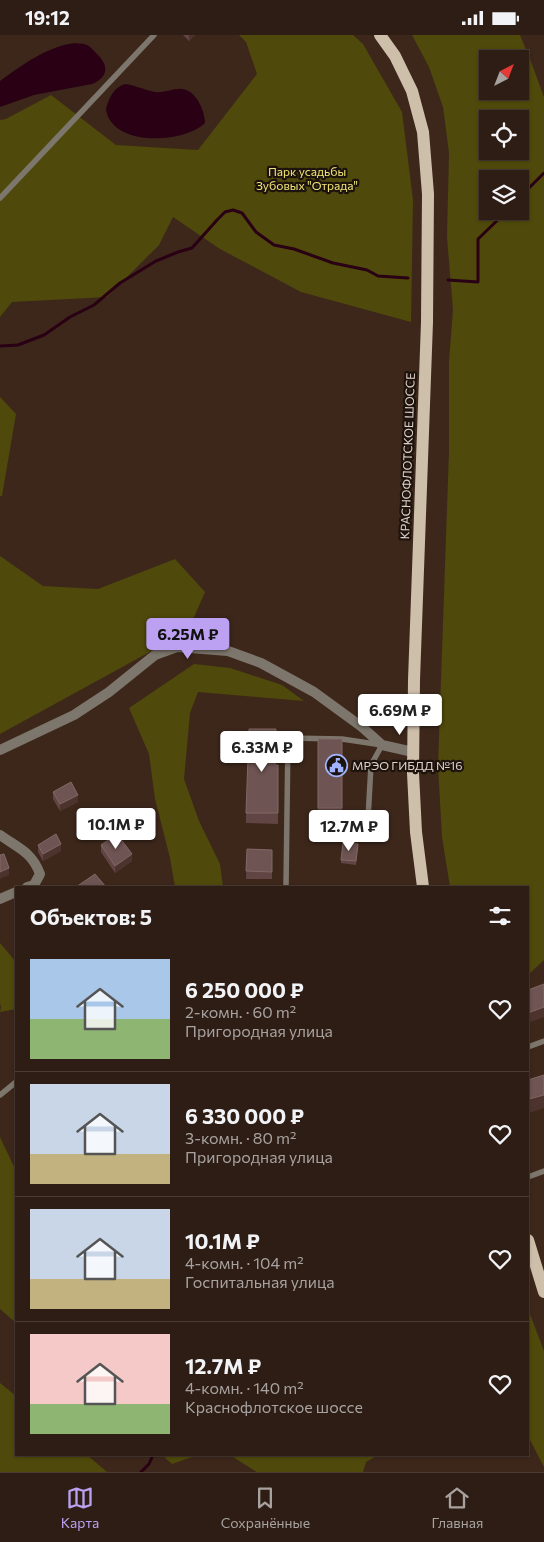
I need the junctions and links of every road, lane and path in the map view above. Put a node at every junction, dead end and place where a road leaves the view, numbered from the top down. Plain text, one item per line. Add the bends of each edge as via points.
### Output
1 (154, 35) edge
2 (380, 35) edge
3 (0, 198) edge
4 (382, 745) junction
5 (0, 750) edge
6 (413, 752) junction
7 (368, 819) dead end
8 (0, 835) edge
9 (30, 886) edge
10 (286, 886) edge
11 (423, 886) edge
12 (15, 892) edge
13 (0, 899) edge
14 (544, 1041) edge
15 (529, 1047) edge
16 (15, 1083) edge
17 (0, 1095) edge
18 (544, 1171) edge
19 (529, 1177) edge
20 (529, 1248) edge
21 (544, 1291) edge

1 - 3 lane
2 - 6 main road, КРАСНОФЛОТСКОЕ ШОССЕ via 395,56 412,91 423,132 428,194
4 - 5 street via 314,692 261,663 228,651 177,647 155,655 74,715
4 - 6 street
4 - 7 lane via 371,765
4 - 10 lane via 342,739 288,738
6 - 11 main road, КРАСНОФЛОТСКОЕ ШОССЕ via 416,832
8 - 9 street via 35,862 40,874
12 - 13 street
14 - 15 lane
16 - 17 lane
18 - 19 lane
20 - 21 main road

